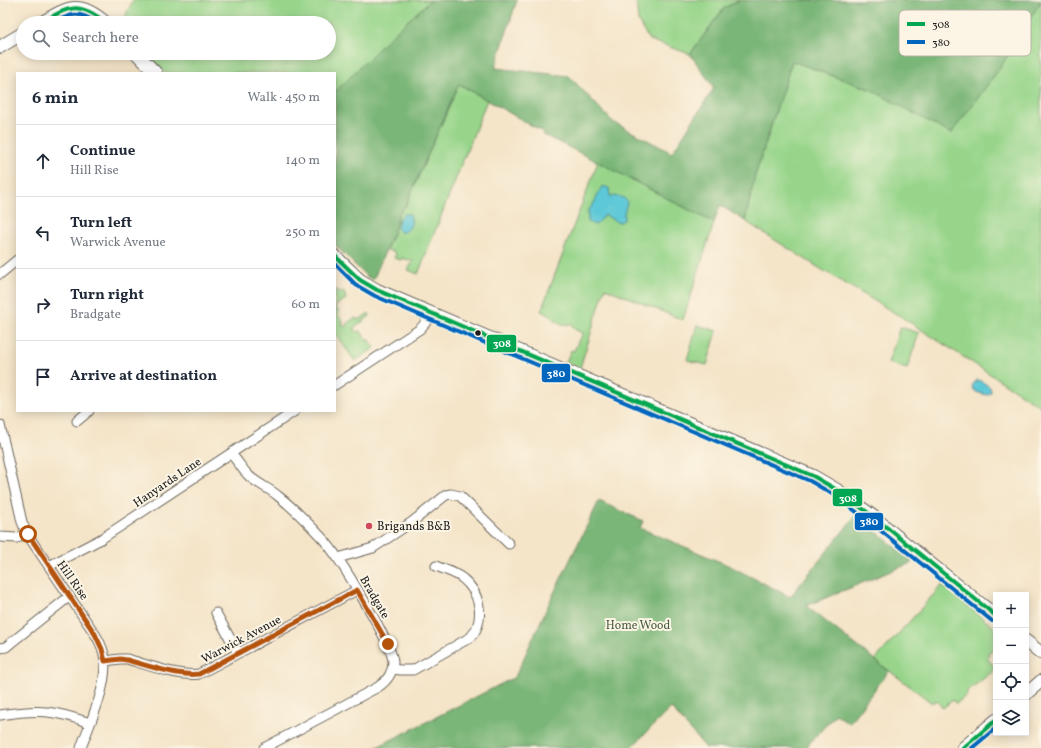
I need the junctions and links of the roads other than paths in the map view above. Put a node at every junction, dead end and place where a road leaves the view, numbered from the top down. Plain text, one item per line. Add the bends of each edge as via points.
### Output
1 (54, 16) edge
2 (100, 16) edge
3 (16, 37) edge
4 (0, 47) edge
5 (143, 60) edge
6 (155, 72) edge
7 (336, 257) edge
8 (16, 261) edge
9 (0, 274) edge
10 (431, 314) junction
11 (336, 384) edge
12 (88, 412) edge
13 (294, 412) edge
14 (77, 421) dead end
15 (0, 425) edge
16 (231, 454) junction
17 (28, 534) junction
18 (0, 537) edge
19 (509, 544) dead end
20 (338, 558) junction
21 (49, 566) junction
22 (436, 566) dead end
23 (357, 590) junction
24 (70, 596) junction
25 (216, 613) dead end
26 (993, 614) edge
27 (1029, 643) edge
28 (0, 648) edge
29 (238, 653) junction
30 (1041, 653) edge
31 (105, 661) junction
32 (392, 669) junction
33 (1041, 681) edge
34 (1029, 691) edge
35 (0, 715) edge
36 (90, 723) junction
37 (993, 723) edge
38 (85, 747) edge
39 (264, 748) edge
40 (963, 748) edge

1 - 2 street via 73,6 85,7
3 - 4 street
5 - 6 street
7 - 10 street via 364,283
8 - 9 street
10 - 11 street via 420,329
10 - 26 street via 813,476 874,516
12 - 14 street
13 - 16 street, Hanyards Lane
15 - 17 street, Hill Rise via 22,522
16 - 20 street, Bradgate via 247,474 278,496 315,531
16 - 21 street, Hanyards Lane via 101,539
17 - 18 street via 17,538
17 - 21 street, Hill Rise
19 - 20 street via 460,496 451,494 446,495 373,548
20 - 23 street, Bradgate
21 - 24 street, Hill Rise
22 - 32 street via 455,573 469,586 479,609 475,632 467,640 413,670
23 - 29 street, Warwick Avenue
23 - 32 street, Bradgate via 391,651
24 - 28 street via 12,642
24 - 31 street, Hill Rise via 100,643
25 - 29 street
27 - 30 street
29 - 31 street, Warwick Avenue via 193,675 127,660
31 - 36 street, Hill Rise via 103,685
32 - 39 street via 388,678 378,687
33 - 34 street
35 - 36 street via 24,711 50,711
36 - 38 street, Hill Rise
37 - 40 street

